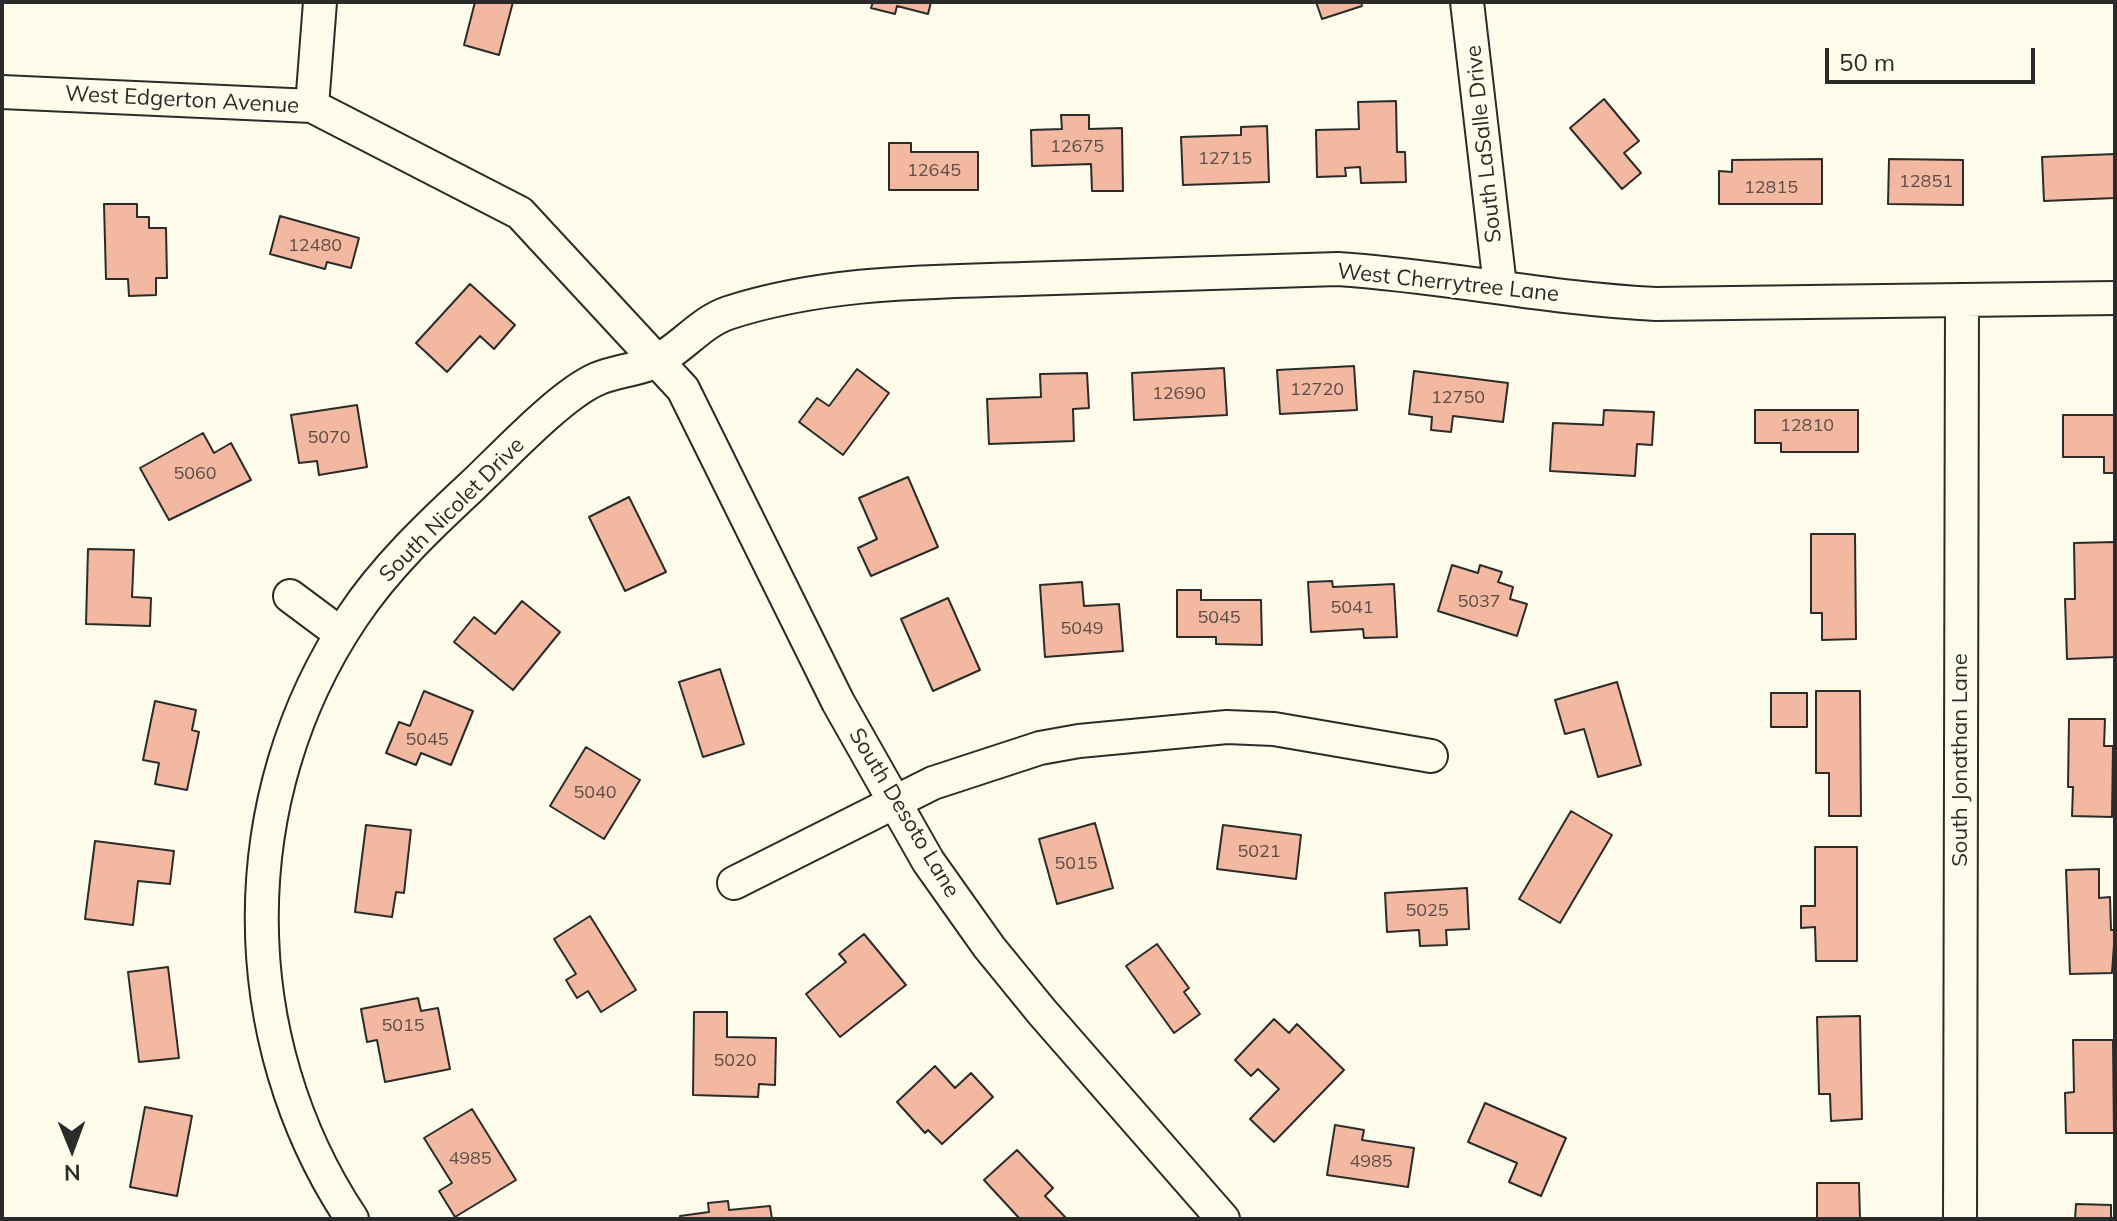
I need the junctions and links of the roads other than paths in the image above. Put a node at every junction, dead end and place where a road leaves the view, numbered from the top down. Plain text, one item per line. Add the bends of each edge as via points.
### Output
1 (320, 2) edge
2 (1467, 2) edge
3 (2, 92) edge
4 (312, 106) junction
5 (1500, 286) junction
6 (2115, 298) edge
7 (1962, 300) junction
8 (655, 361) junction
9 (290, 596) dead end
10 (341, 634) junction
11 (1431, 756) dead end
12 (894, 805) junction
13 (734, 883) dead end
14 (338, 1214) edge
15 (1223, 1219) edge
16 (1960, 1219) edge

1 - 4 street
2 - 5 street, South LaSalle Drive
3 - 4 street, West Edgerton Avenue
4 - 8 street, West Edgerton Avenue via 520,213
5 - 7 street, West Cherrytree Lane via 1656,304
5 - 8 street, West Cherrytree Lane via 1338,269 900,283 816,291 721,315
6 - 7 street, West Cherrytree Lane
7 - 16 street, South Jonathan Lane
8 - 10 street, South Nicolet Drive via 594,380 547,416 397,560
8 - 12 street, South Desoto Lane via 683,389
9 - 10 street
10 - 14 street, South Nicolet Drive via 300,714 281,770 261,896 261,958 280,1067
11 - 12 street via 1274,729 1167,730 1040,748 963,771
12 - 13 street
12 - 15 street, South Desoto Lane via 989,947

